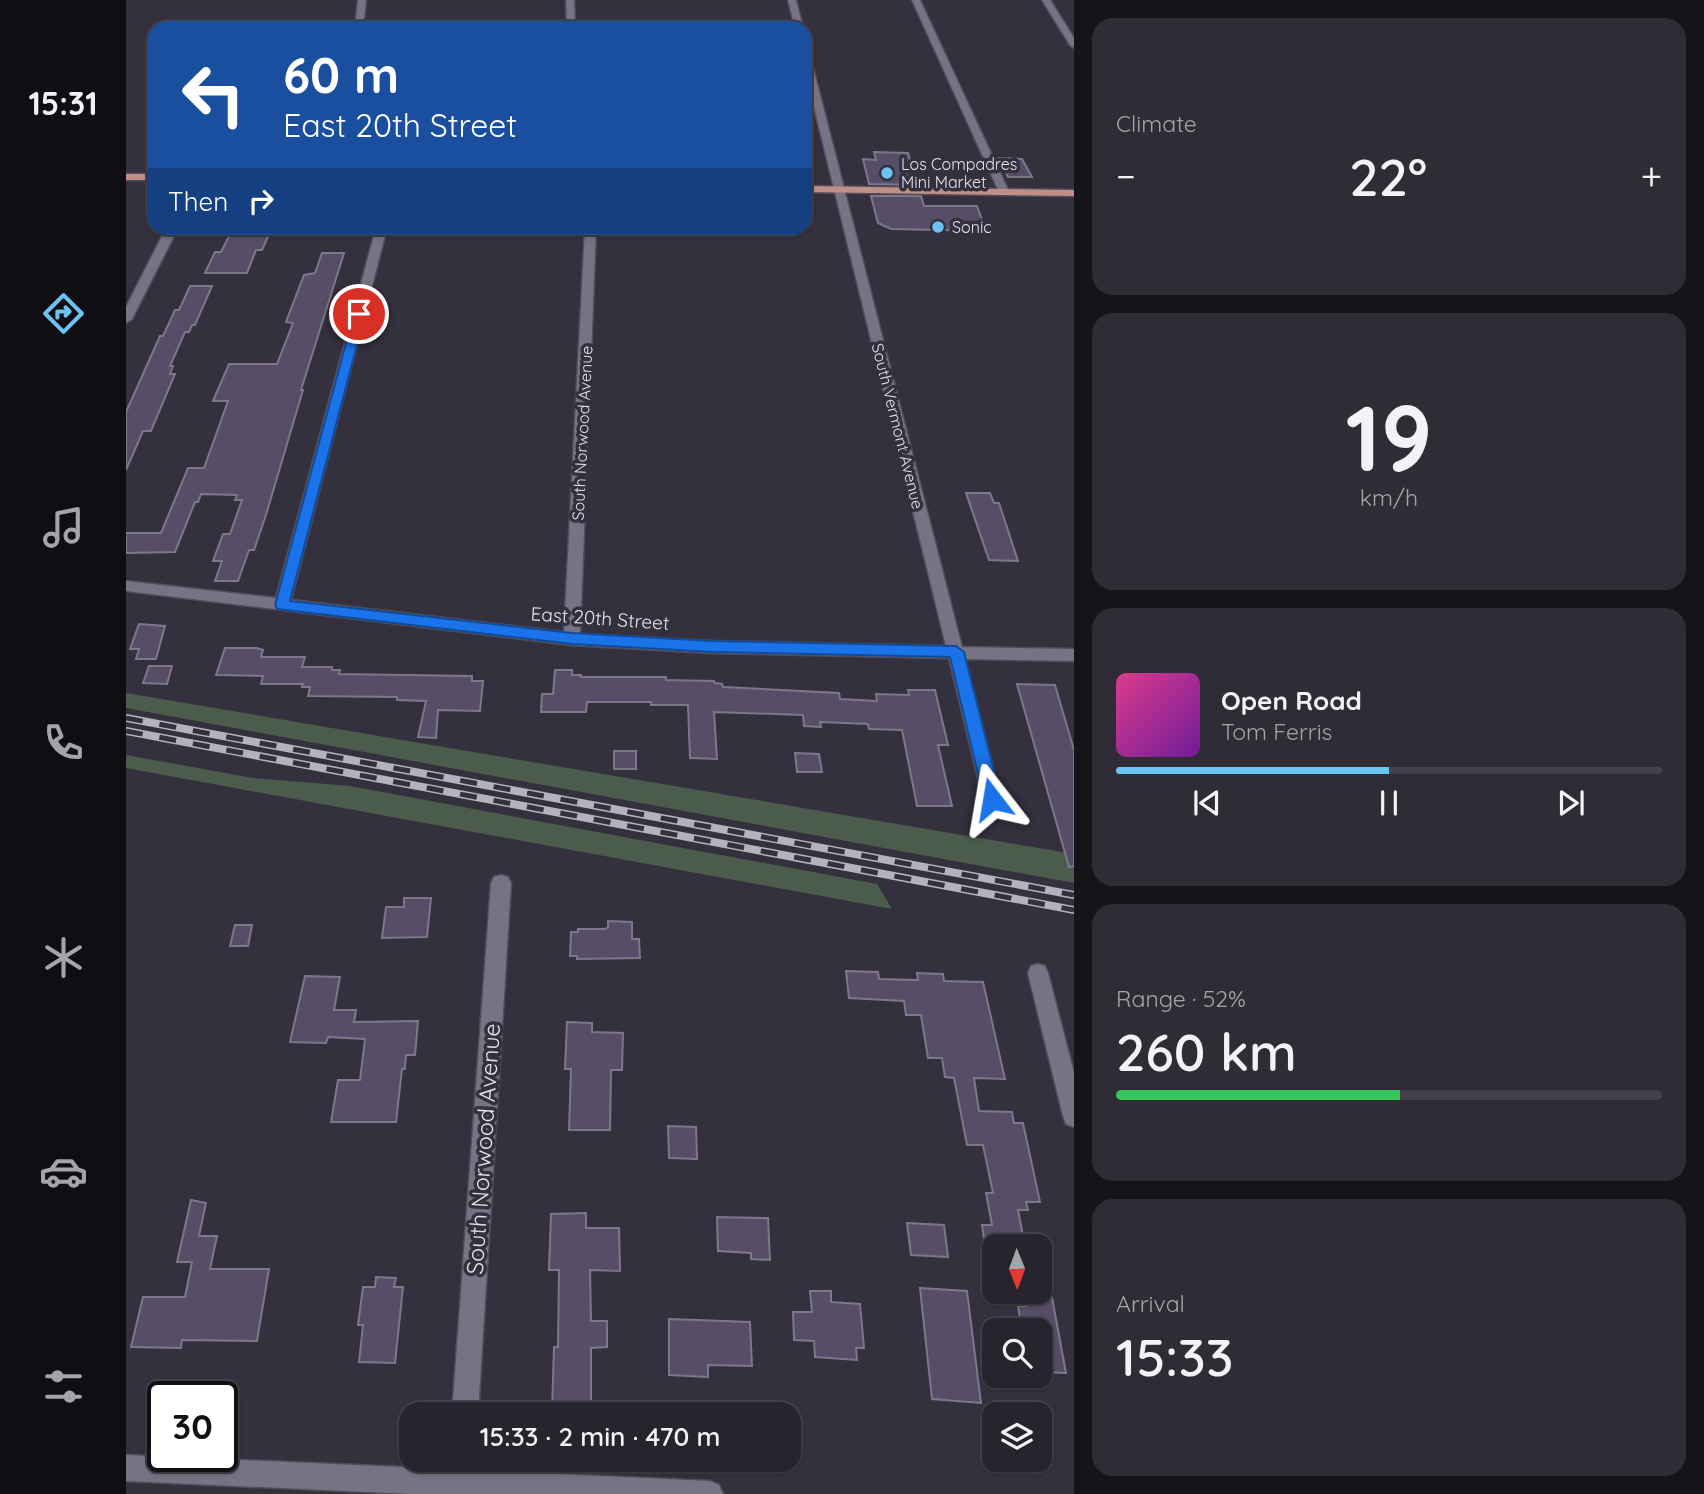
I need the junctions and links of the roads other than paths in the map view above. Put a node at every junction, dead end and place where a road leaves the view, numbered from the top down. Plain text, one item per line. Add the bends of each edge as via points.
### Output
1 (362, 0) edge
2 (570, 0) edge
3 (792, 0) edge
4 (916, 0) edge
5 (1046, 0) edge
6 (360, 21) edge
7 (571, 21) edge
8 (797, 21) edge
9 (1074, 45) edge
10 (812, 80) edge
11 (126, 177) edge
12 (147, 177) edge
13 (812, 189) edge
14 (839, 190) junction
15 (1003, 192) junction
16 (1074, 193) edge
17 (168, 235) edge
18 (380, 235) edge
19 (591, 235) edge
20 (126, 319) edge
21 (126, 586) edge
22 (282, 605) junction
23 (572, 639) junction
24 (956, 652) junction
25 (1074, 655) edge
26 (992, 799) dead end
27 (501, 883) dead end
28 (1038, 973) dead end
29 (1074, 1116) edge
30 (466, 1402) edge
31 (126, 1468) edge
32 (461, 1479) edge
33 (710, 1494) edge

1 - 6 street
2 - 7 street
3 - 8 street
4 - 15 street
5 - 9 street
10 - 14 street, South Vermont Avenue
11 - 12 main road
13 - 14 main road
14 - 15 main road
14 - 24 street, South Vermont Avenue
15 - 16 main road
17 - 20 street
18 - 22 street
19 - 23 street, South Norwood Avenue
21 - 22 street, East 20th Street
22 - 23 street, East 20th Street
23 - 24 street, East 20th Street
24 - 25 street, East 20th Street
24 - 26 street, South Vermont Avenue
27 - 30 street, South Norwood Avenue
28 - 29 street
31 - 32 street
32 - 33 street

